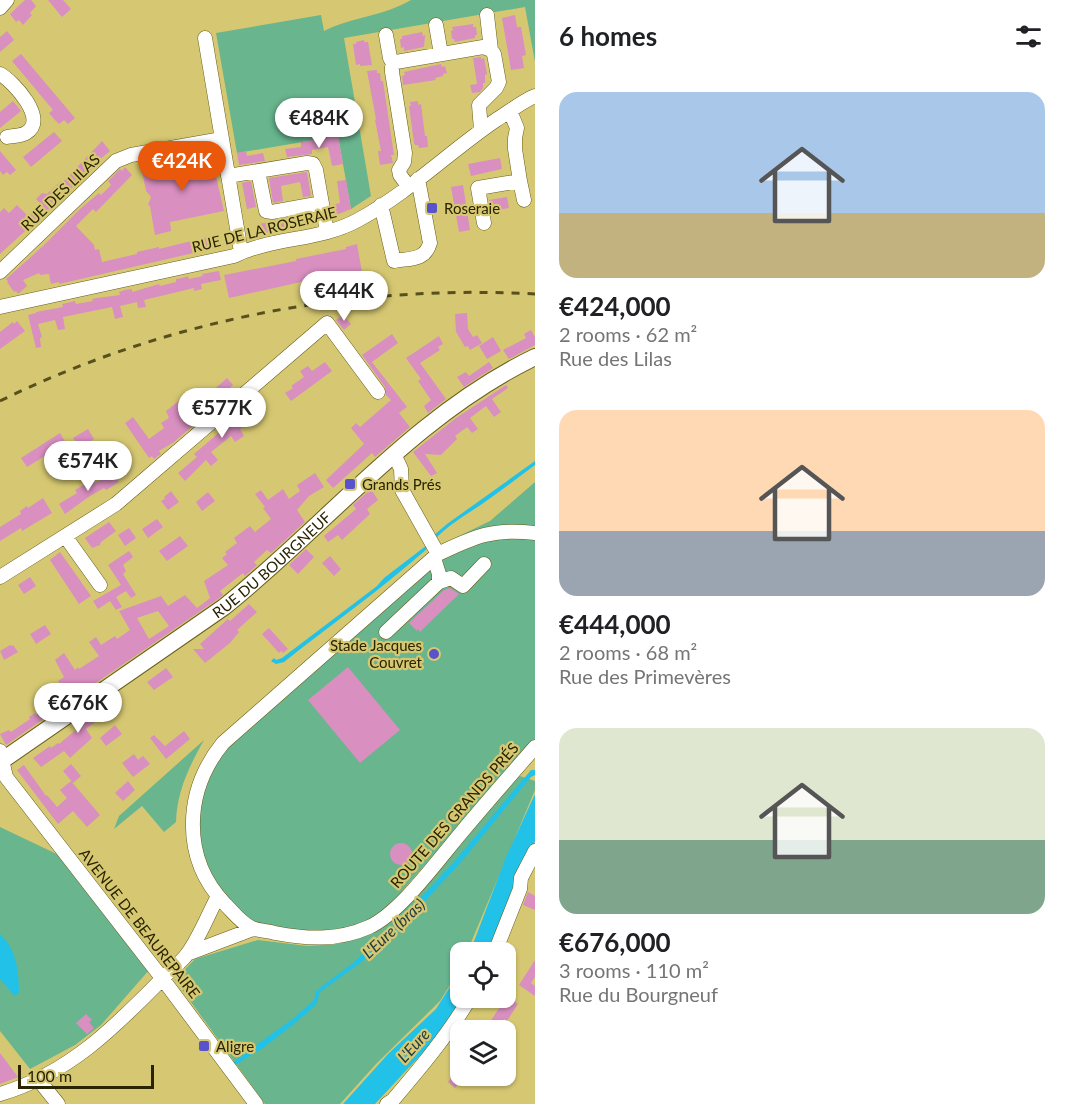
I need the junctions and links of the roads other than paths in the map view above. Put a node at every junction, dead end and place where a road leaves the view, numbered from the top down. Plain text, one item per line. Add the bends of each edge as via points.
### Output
1 (7, 0) edge
2 (0, 8) edge
3 (487, 15) dead end
4 (436, 25) dead end
5 (386, 35) dead end
6 (205, 38) dead end
7 (491, 50) junction
8 (441, 54) junction
9 (394, 64) junction
10 (0, 74) edge
11 (535, 96) edge
12 (510, 111) junction
13 (481, 130) junction
14 (7, 137) dead end
15 (222, 139) junction
16 (258, 171) junction
17 (228, 176) junction
18 (520, 181) junction
19 (413, 183) junction
20 (524, 200) dead end
21 (322, 203) junction
22 (381, 205) junction
23 (484, 223) dead end
24 (327, 232) junction
25 (241, 252) junction
26 (0, 272) edge
27 (0, 307) edge
28 (535, 357) edge
29 (378, 392) dead end
30 (394, 454) junction
31 (535, 533) edge
32 (64, 536) junction
33 (434, 549) junction
34 (484, 564) dead end
35 (0, 577) edge
36 (440, 582) junction
37 (100, 585) dead end
38 (386, 632) dead end
39 (535, 747) edge
40 (1, 758) edge
41 (535, 851) edge
42 (218, 896) junction
43 (253, 929) junction
44 (499, 942) edge
45 (187, 954) junction
46 (162, 978) junction
47 (464, 1008) edge
48 (38, 1079) junction
49 (0, 1094) edge
50 (58, 1104) edge
51 (256, 1104) edge
52 (387, 1104) edge

1 - 2 street
3 - 7 street
4 - 8 street
5 - 9 street
6 - 15 street
7 - 8 street via 483,47
7 - 13 street via 499,82 479,105
8 - 9 street
9 - 19 street via 405,153 399,170
10 - 14 street via 30,106 33,117 26,133
11 - 12 street, RUE DE LA ROSERAIE
12 - 13 street, RUE DE LA ROSERAIE
12 - 18 street via 517,128 515,148
13 - 19 street, RUE DE LA ROSERAIE
15 - 17 street
15 - 26 street, RUE DES LILAS via 121,158
16 - 17 street
16 - 21 street via 313,164
16 - 21 street via 266,211
17 - 25 street
18 - 20 street
18 - 23 street via 478,188
19 - 22 street, RUE DE LA ROSERAIE
19 - 22 street via 430,243 423,256 394,261
21 - 24 street
22 - 24 street, RUE DE LA ROSERAIE via 358,220
24 - 25 street, RUE DE LA ROSERAIE
25 - 27 street, RUE DE LA ROSERAIE
28 - 30 main road, RUE DU BOURGNEUF via 495,379
29 - 32 street via 327,323 116,504
30 - 33 street via 401,469 402,490
30 - 40 main road, RUE DU BOURGNEUF via 224,607
31 - 33 street via 496,532
32 - 35 street
32 - 37 street
33 - 36 street
33 - 42 street via 212,756 200,779 193,824 198,858
34 - 36 street via 463,586 451,578
36 - 38 street
39 - 43 street, ROUTE DES GRANDS PRÉS via 416,886 369,927 323,938
40 - 46 street, AVENUE DE BEAUREPAIRE via 6,777
41 - 44 street via 521,878
42 - 43 street
42 - 45 street
43 - 45 street
45 - 46 street
46 - 48 street via 86,1051
46 - 51 street, AVENUE DE BEAUREPAIRE
47 - 52 street via 434,1051
48 - 49 street
48 - 50 street

